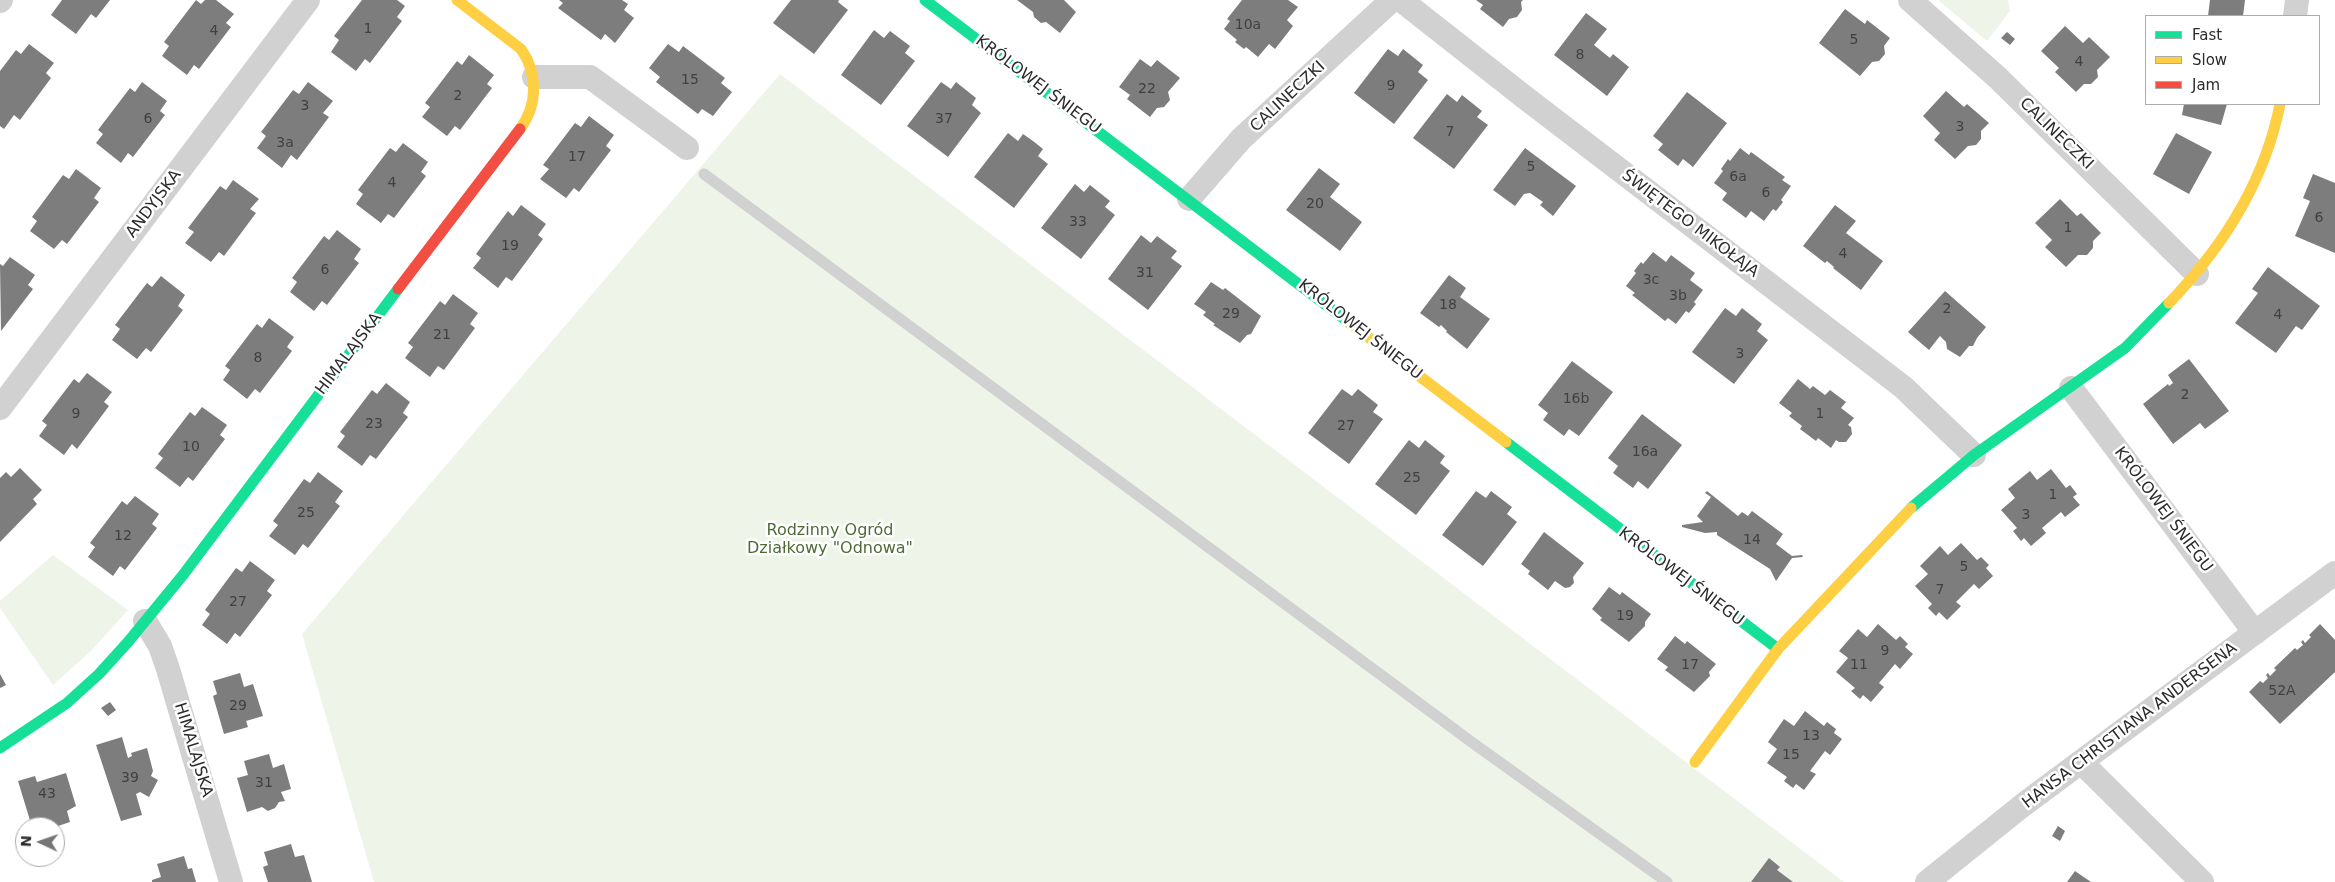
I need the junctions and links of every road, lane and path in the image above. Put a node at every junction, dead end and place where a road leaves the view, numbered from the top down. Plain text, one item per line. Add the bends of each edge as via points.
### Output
1 (308, 0) edge
2 (457, 0) edge
3 (1392, 0) edge
4 (1401, 0) edge
5 (1910, 0) edge
6 (2297, 0) edge
7 (939, 4) edge
8 (2295, 15) edge
9 (534, 78) junction
10 (2280, 105) edge
11 (687, 148) dead end
12 (704, 174) dead end
13 (1189, 199) junction
14 (2197, 274) junction
15 (2072, 388) junction
16 (0, 408) edge
17 (1974, 455) junction
18 (2335, 573) edge
19 (145, 622) junction
20 (2255, 632) junction
21 (1778, 649) junction
22 (0, 748) edge
23 (1695, 762) dead end
24 (2081, 762) junction
25 (231, 882) edge
26 (1667, 882) edge
27 (1927, 882) edge
28 (2202, 882) edge

1 - 16 street, ANDYJSKA
2 - 9 street, HIMALAJSKA via 521,49 532,65
3 - 13 street, CALINECZKI via 1241,139
4 - 17 street, ŚWIĘTEGO MIKOŁAJA via 1903,387
5 - 14 street, CALINECZKI via 2012,91
6 - 8 street
7 - 13 street, KRÓLOWEJ ŚNIEGU
9 - 11 street via 590,77
9 - 19 street, HIMALAJSKA via 530,110 522,124
10 - 14 street via 2259,172 2240,213
12 - 26 lane via 1461,734
13 - 21 street, KRÓLOWEJ ŚNIEGU
14 - 15 street via 2125,348
15 - 17 street
15 - 20 street, KRÓLOWEJ ŚNIEGU
17 - 21 street via 1904,515
18 - 20 street, HANSA CHRISTIANA ANDERSENA
19 - 22 street, HIMALAJSKA via 69,702
19 - 25 street, HIMALAJSKA via 160,646 174,687
20 - 24 street, HANSA CHRISTIANA ANDERSENA
21 - 23 street
24 - 27 street, HANSA CHRISTIANA ANDERSENA
24 - 28 street

